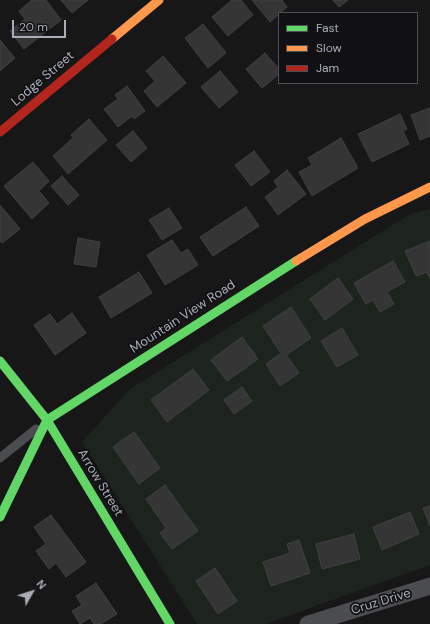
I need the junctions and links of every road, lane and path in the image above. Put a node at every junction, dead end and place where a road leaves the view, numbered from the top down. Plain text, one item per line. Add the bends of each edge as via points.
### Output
1 (159, 0) edge
2 (0, 132) edge
3 (430, 187) edge
4 (0, 361) edge
5 (47, 420) junction
6 (0, 458) edge
7 (0, 517) edge
8 (430, 586) edge
9 (170, 624) edge
10 (308, 624) edge

1 - 2 street, Lodge Street
3 - 5 street, Mountain View Road via 365,219 279,271
4 - 5 street, Arrow Street
5 - 6 lane
5 - 7 street
5 - 9 street, Arrow Street
8 - 10 street, Cruz Drive

